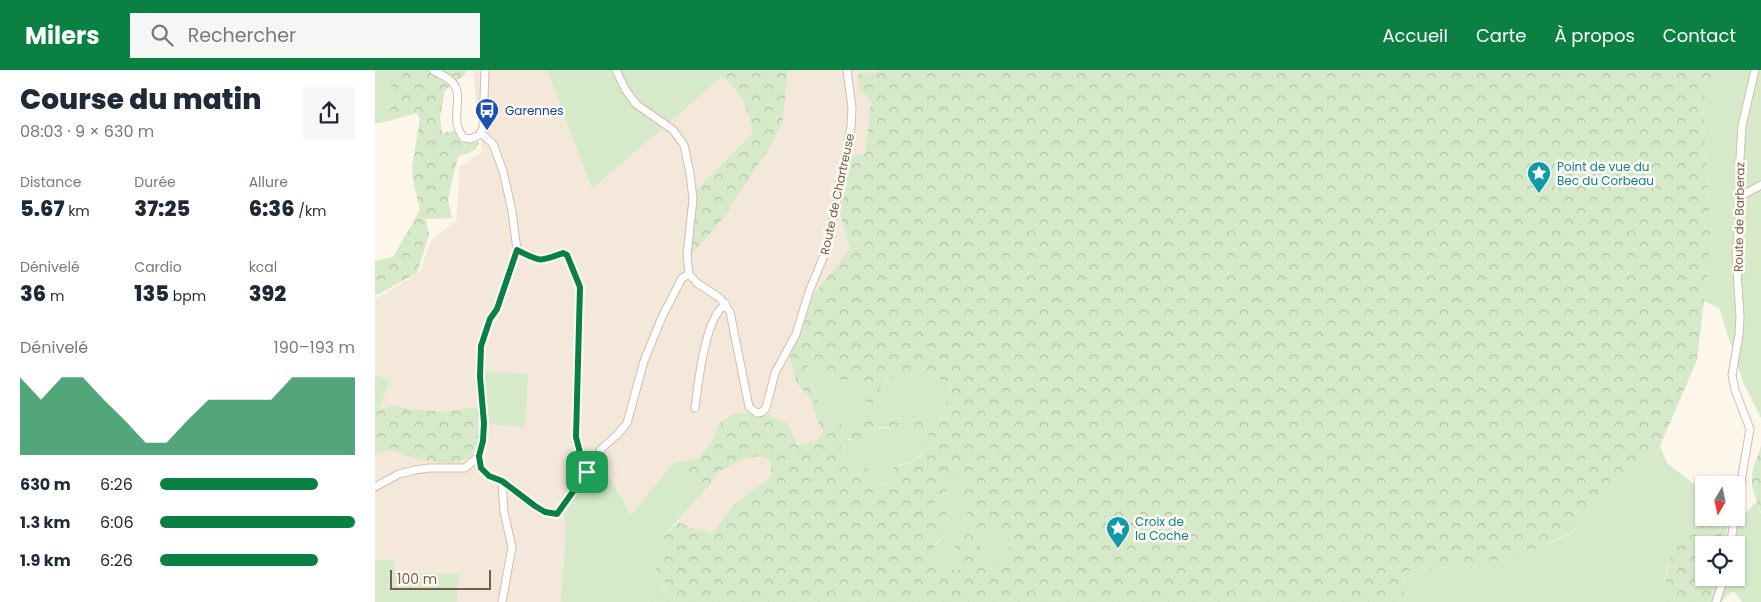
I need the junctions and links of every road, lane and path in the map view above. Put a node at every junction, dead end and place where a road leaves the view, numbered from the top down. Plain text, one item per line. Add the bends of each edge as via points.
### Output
1 (433, 70) edge
2 (485, 70) edge
3 (616, 70) edge
4 (847, 70) edge
5 (1755, 70) edge
6 (481, 133) junction
7 (1761, 185) edge
8 (1741, 196) junction
9 (517, 250) junction
10 (689, 274) junction
11 (725, 304) junction
12 (695, 408) dead end
13 (479, 456) junction
14 (587, 472) junction
15 (1742, 476) edge
16 (502, 481) junction
17 (375, 487) edge
18 (1721, 586) edge
19 (502, 602) edge
20 (1716, 602) edge

1 - 6 street via 450,80 456,88 457,126 461,135 471,140
2 - 6 street
3 - 10 street via 636,104 673,130 684,146 693,199 686,260
4 - 11 street, Route de Chartreuse via 851,127 829,238 795,334 775,373 766,408 760,413 749,407 733,320
5 - 8 street, Route de Barberaz via 1742,126
6 - 9 street via 493,144 503,171
7 - 8 street
8 - 15 street, Route de Barberaz via 1736,255 1739,335 1732,375 1750,429
9 - 13 street via 481,346 484,423
9 - 14 street via 538,260 563,253 567,255 580,287 576,437
10 - 11 street
10 - 14 street via 682,278 662,317 644,361 627,423 601,449
11 - 12 street via 716,313 707,338
13 - 16 street via 481,468 489,476
13 - 17 street via 465,468 415,470 399,474
14 - 16 street via 557,514 535,506
16 - 19 street via 511,547
18 - 20 street

